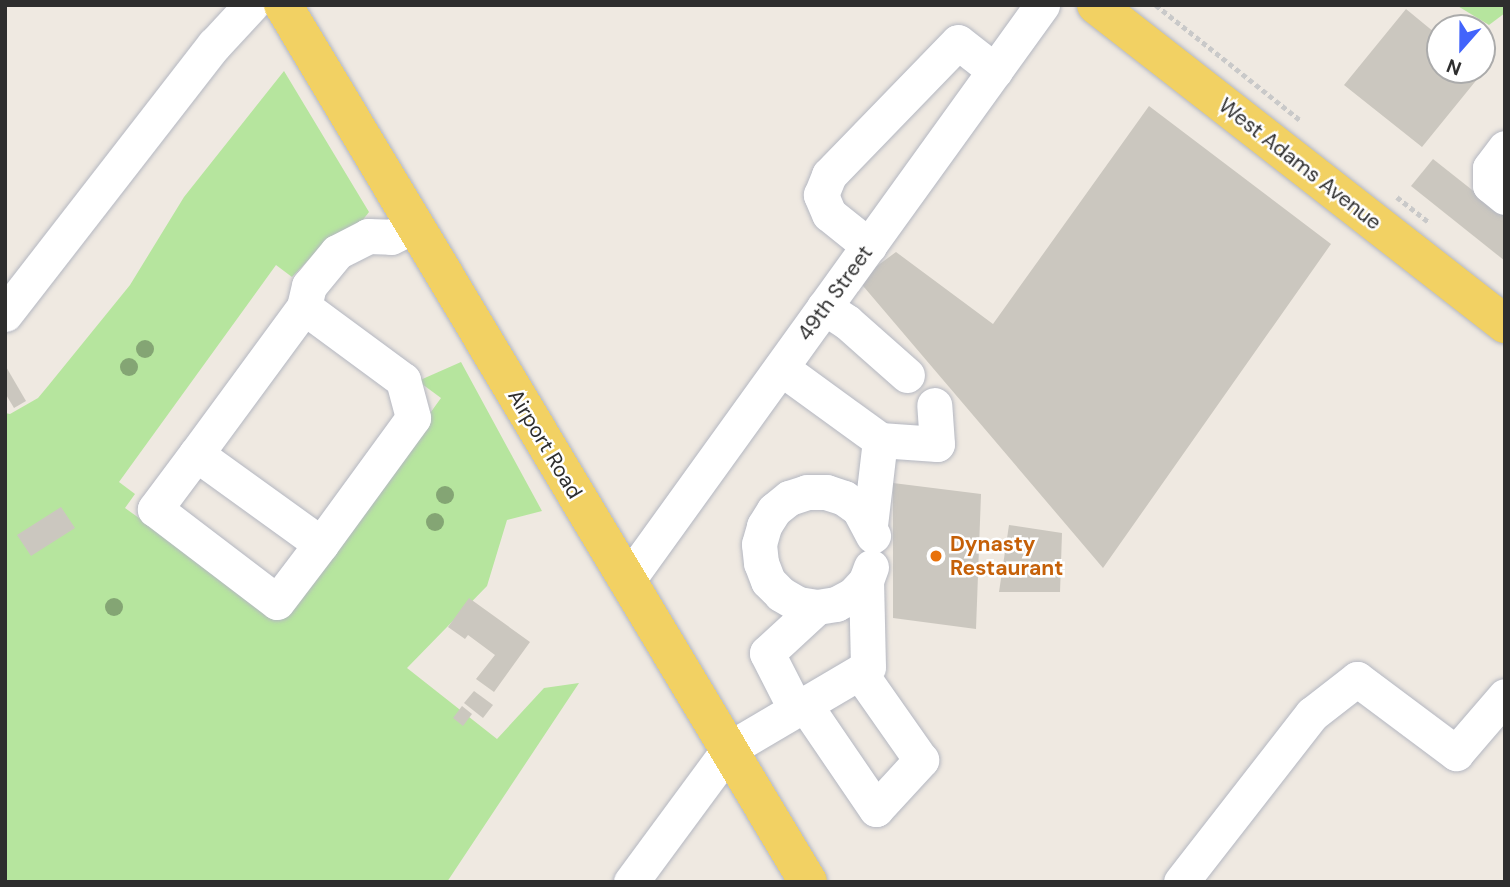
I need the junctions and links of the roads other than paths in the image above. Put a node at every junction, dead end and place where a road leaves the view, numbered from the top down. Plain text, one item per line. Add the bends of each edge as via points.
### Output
1 (251, 5) edge
2 (283, 5) edge
3 (1042, 5) edge
4 (1096, 5) edge
5 (995, 71) junction
6 (1505, 148) edge
7 (1505, 197) edge
8 (403, 231) junction
9 (869, 246) junction
10 (304, 307) junction
11 (824, 307) junction
12 (5, 314) edge
13 (1505, 324) edge
14 (780, 368) junction
15 (906, 375) dead end
16 (934, 405) dead end
17 (880, 440) junction
18 (196, 454) junction
19 (321, 544) junction
20 (870, 551) junction
21 (627, 581) junction
22 (817, 607) junction
23 (860, 673) junction
24 (1505, 696) edge
25 (801, 707) junction
26 (729, 749) junction
27 (632, 882) edge
28 (808, 882) edge
29 (1181, 882) edge

1 - 12 street via 214,45
2 - 8 main road, Airport Road
3 - 5 street, 49th Street
4 - 13 main road, West Adams Avenue
5 - 9 street, 49th Street
5 - 9 street via 958,42 829,175 821,195 829,214
6 - 7 street via 1490,168 1490,185
8 - 10 street via 368,236 337,252 309,286
8 - 21 main road, Airport Road
9 - 11 street, 49th Street
10 - 18 street
10 - 19 street via 403,380 413,418
11 - 14 street, 49th Street
11 - 15 street
14 - 17 street
14 - 21 street, 49th Street
16 - 17 street via 937,444
17 - 20 street
18 - 19 street
18 - 19 street via 155,509 277,602
20 - 22 street via 853,595
20 - 22 street via 859,509 844,498 807,492 774,510 759,544 768,581 798,604
20 - 23 street via 869,667
21 - 26 main road, Airport Road
22 - 25 street via 767,653
23 - 25 street
23 - 25 street via 921,760 876,809
24 - 29 street via 1456,753 1357,679 1312,714
25 - 26 street
26 - 27 street
26 - 28 main road, Airport Road

